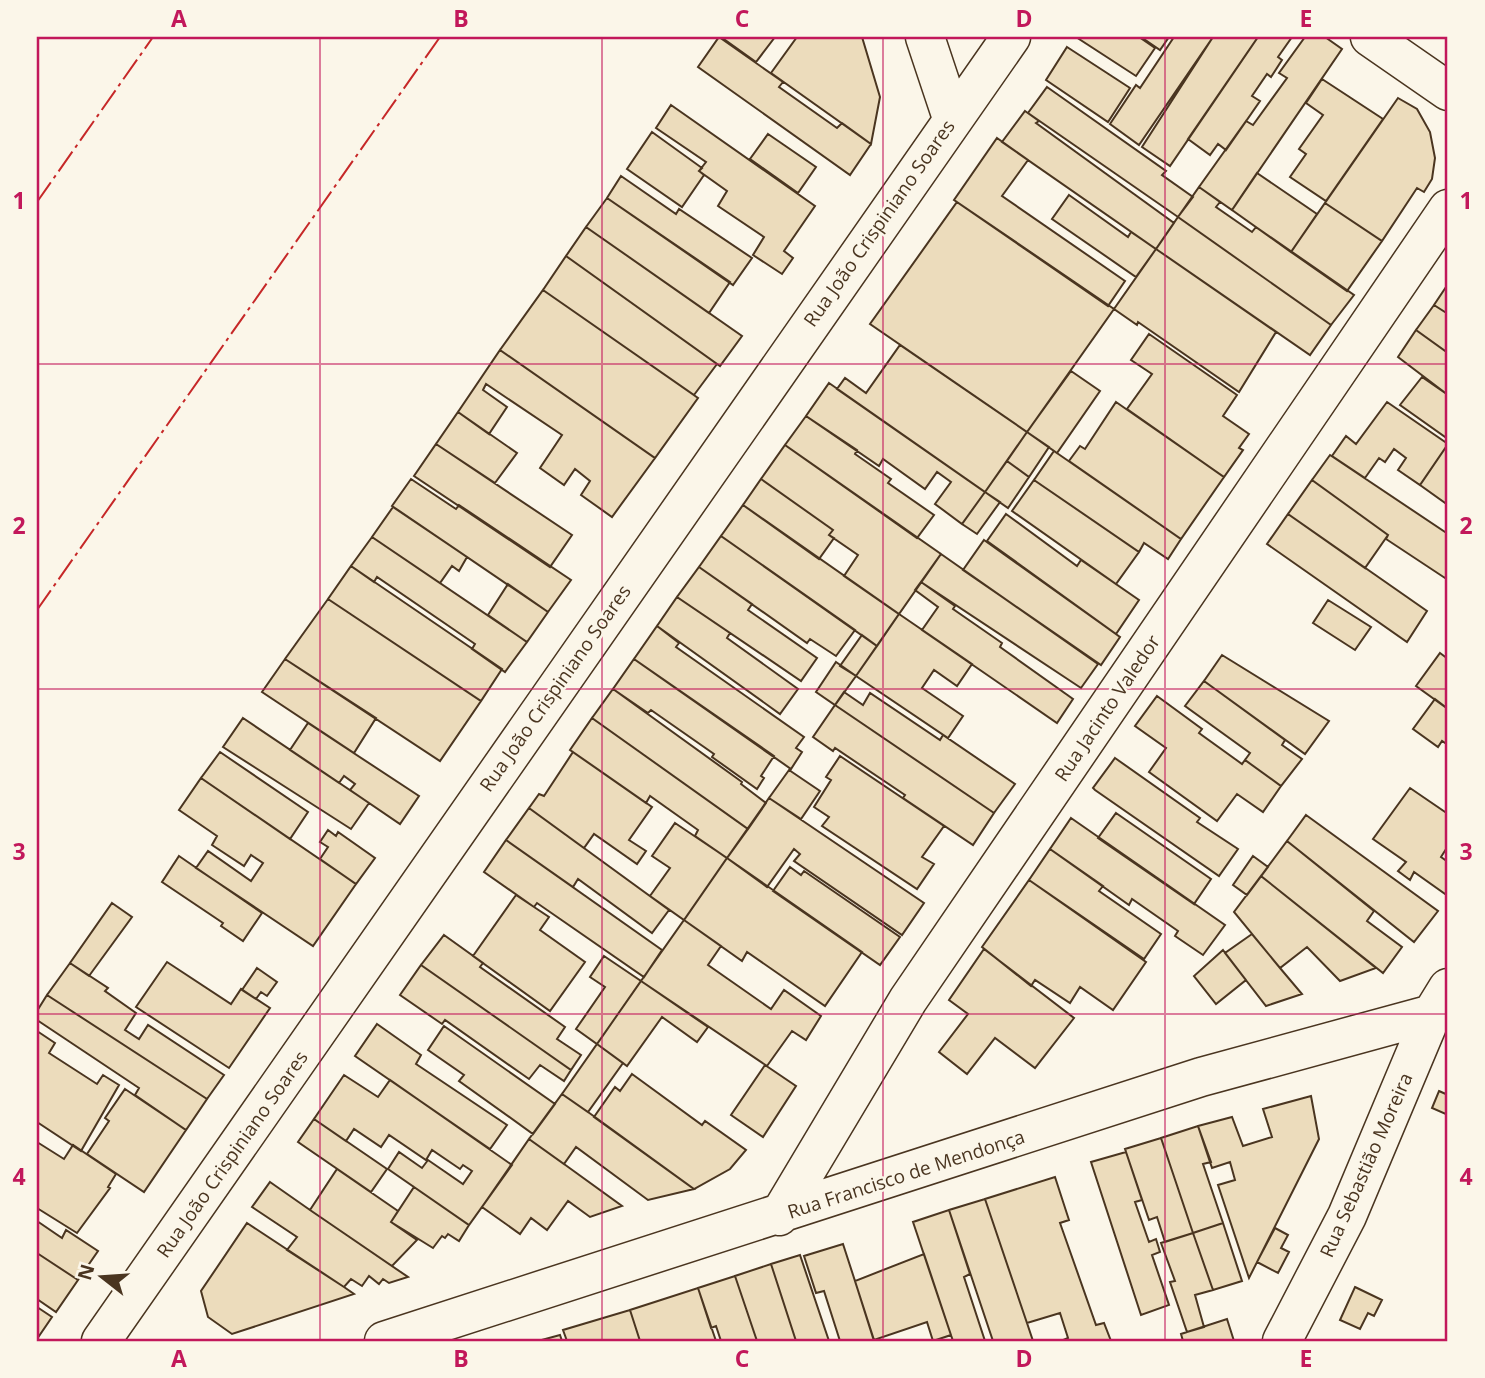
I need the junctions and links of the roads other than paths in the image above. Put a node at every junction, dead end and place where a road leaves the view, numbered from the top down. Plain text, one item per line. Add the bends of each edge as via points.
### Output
1 (925, 37) edge
2 (1011, 37) edge
3 (1370, 37) edge
4 (1448, 91) edge
5 (952, 118) junction
6 (1448, 209) edge
7 (1440, 1001) edge
8 (779, 1216) junction
9 (101, 1341) edge
10 (384, 1341) edge
11 (1282, 1341) edge

1 - 5 street
2 - 5 street, Rua João Crispiniano Soares
3 - 4 street
5 - 9 street, Rua João Crispiniano Soares
6 - 8 street, Rua Jacinto Valedor via 908,1000
7 - 8 street, Rua Francisco de Mendonça
7 - 11 street, Rua Sebastião Moreira via 1347,1216
8 - 10 street, Rua Francisco de Mendonça

